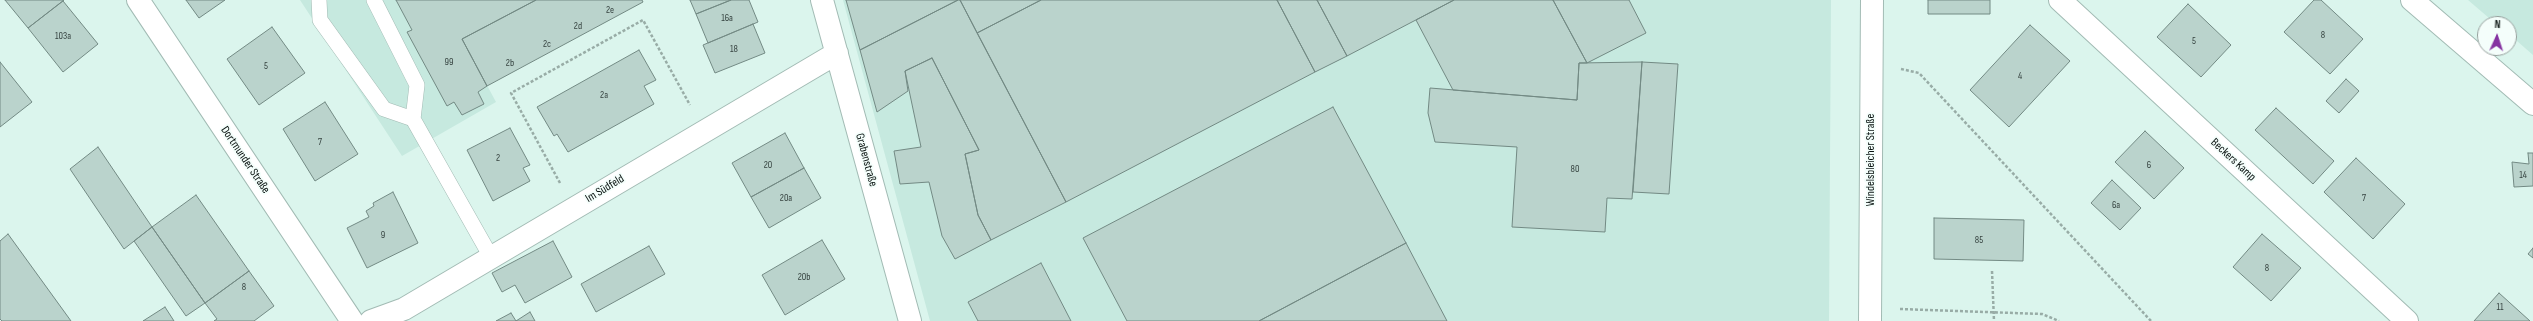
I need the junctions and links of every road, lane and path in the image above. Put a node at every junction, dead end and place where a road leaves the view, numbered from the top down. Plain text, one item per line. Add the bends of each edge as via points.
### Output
1 (138, 0) edge
2 (319, 0) edge
3 (374, 0) edge
4 (822, 0) edge
5 (1872, 0) edge
6 (2060, 0) edge
7 (2412, 0) edge
8 (837, 53) junction
9 (1871, 63) junction
10 (2533, 104) edge
11 (414, 119) junction
12 (704, 131) junction
13 (574, 208) junction
14 (491, 257) junction
15 (1992, 271) dead end
16 (1895, 309) dead end
17 (1994, 312) junction
18 (352, 321) edge
19 (371, 321) edge
20 (910, 321) edge
21 (1870, 321) edge
22 (1994, 321) edge
23 (2059, 321) edge
24 (2151, 321) edge
25 (2407, 321) edge

1 - 18 street, Dortmunder Straße
2 - 11 lane via 320,20 384,109
3 - 11 lane via 417,85
4 - 8 street, Grabenstraße
5 - 9 street, Windelsbleicher Straße
6 - 25 street, Beckers Kamp
7 - 10 street
8 - 12 street, Im Südfeld
8 - 20 street, Grabenstraße
9 - 21 street, Windelsbleicher Straße
9 - 24 path via 1919,73
11 - 14 lane
12 - 13 street, Im Südfeld
12 - 13 path via 643,20 511,93
13 - 14 street, Im Südfeld
14 - 19 street, Im Südfeld via 404,309
15 - 17 path
16 - 17 path
17 - 22 path
17 - 23 path via 2042,314

